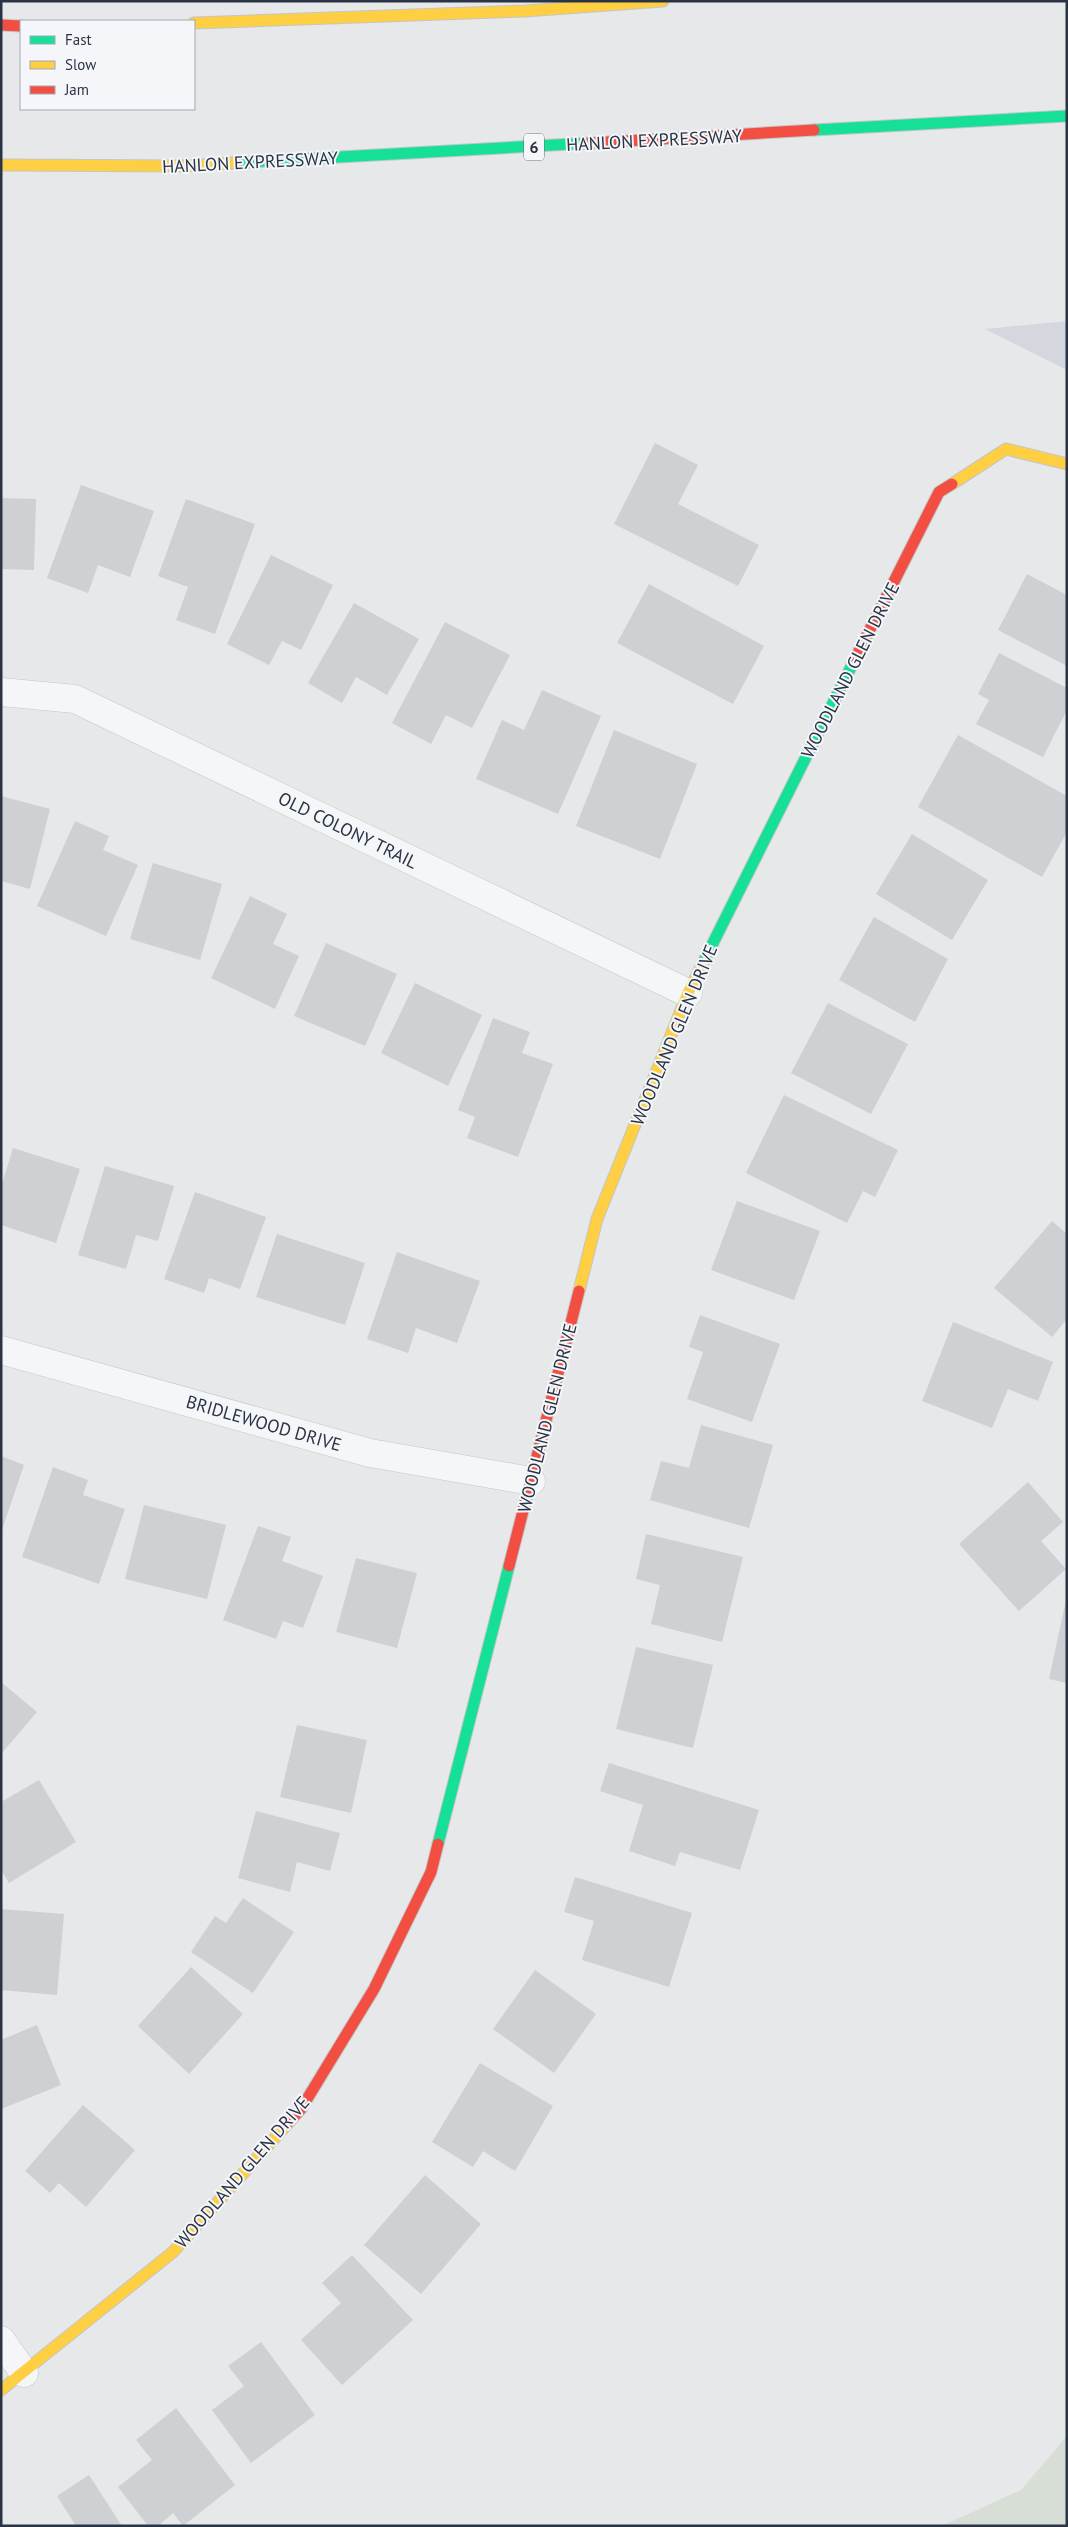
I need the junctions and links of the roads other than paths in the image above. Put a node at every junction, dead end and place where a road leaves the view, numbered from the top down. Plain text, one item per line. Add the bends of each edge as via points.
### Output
1 (663, 1) edge
2 (195, 23) edge
3 (1, 26) edge
4 (20, 26) edge
5 (1067, 116) edge
6 (1, 165) edge
7 (1067, 464) edge
8 (1, 692) edge
9 (688, 993) junction
10 (1, 1350) edge
11 (531, 1481) junction
12 (1, 2340) edge
13 (24, 2373) junction
14 (1, 2390) edge

1 - 2 main road via 525,11
3 - 4 main road
5 - 6 main road, HANLON EXPRESSWAY / 6 via 187,166
7 - 9 main road, WOODLAND GLEN DRIVE via 1006,449 938,492
8 - 9 street, OLD COLONY TRAIL via 75,699
9 - 11 main road, WOODLAND GLEN DRIVE via 597,1219
10 - 11 street, BRIDLEWOOD DRIVE via 370,1453
11 - 13 main road, WOODLAND GLEN DRIVE via 431,1872 374,1989 301,2110 173,2252
12 - 13 street
13 - 14 main road, WOODLAND GLEN DRIVE

